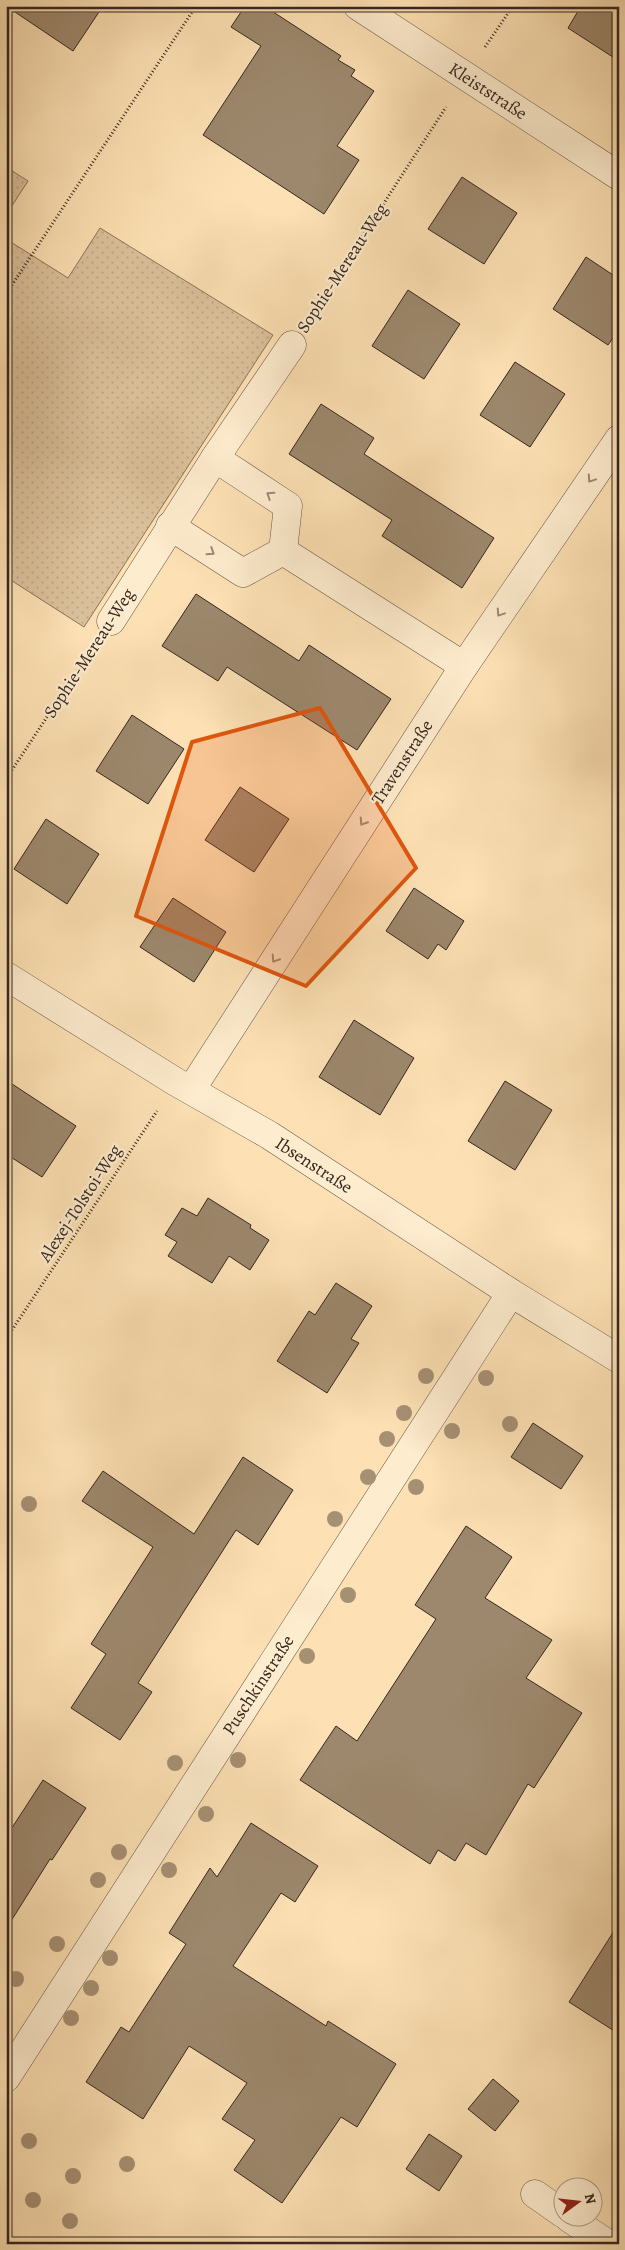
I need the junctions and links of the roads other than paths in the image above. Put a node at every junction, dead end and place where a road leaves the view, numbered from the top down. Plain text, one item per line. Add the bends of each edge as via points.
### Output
1 (358, 6) edge
2 (619, 176) edge
3 (292, 345) road end
4 (619, 438) edge
5 (215, 458) junction
6 (170, 526) junction
7 (283, 551) junction
8 (111, 621) road end
9 (464, 666) junction
10 (6, 976) edge
11 (183, 1086) junction
12 (511, 1293) junction
13 (619, 1359) edge
14 (6, 2078) edge
15 (535, 2194) dead end
16 (552, 2206) edge
17 (584, 2228) edge
18 (608, 2244) edge

1 - 2 street, Kleiststraße
3 - 5 street, Sophie-Mereau-Weg
4 -> 9 street, Travenstraße
5 - 6 street, Sophie-Mereau-Weg
7 -> 5 street via 288,506
6 -> 7 street via 243,573
6 - 8 street, Sophie-Mereau-Weg
7 - 9 street
9 -> 11 street, Travenstraße
10 - 11 street, Ibsenstraße
11 - 12 street, Ibsenstraße via 269,1135
12 - 13 street, Ibsenstraße
12 - 14 street, Puschkinstraße
15 - 16 street
17 - 18 street

